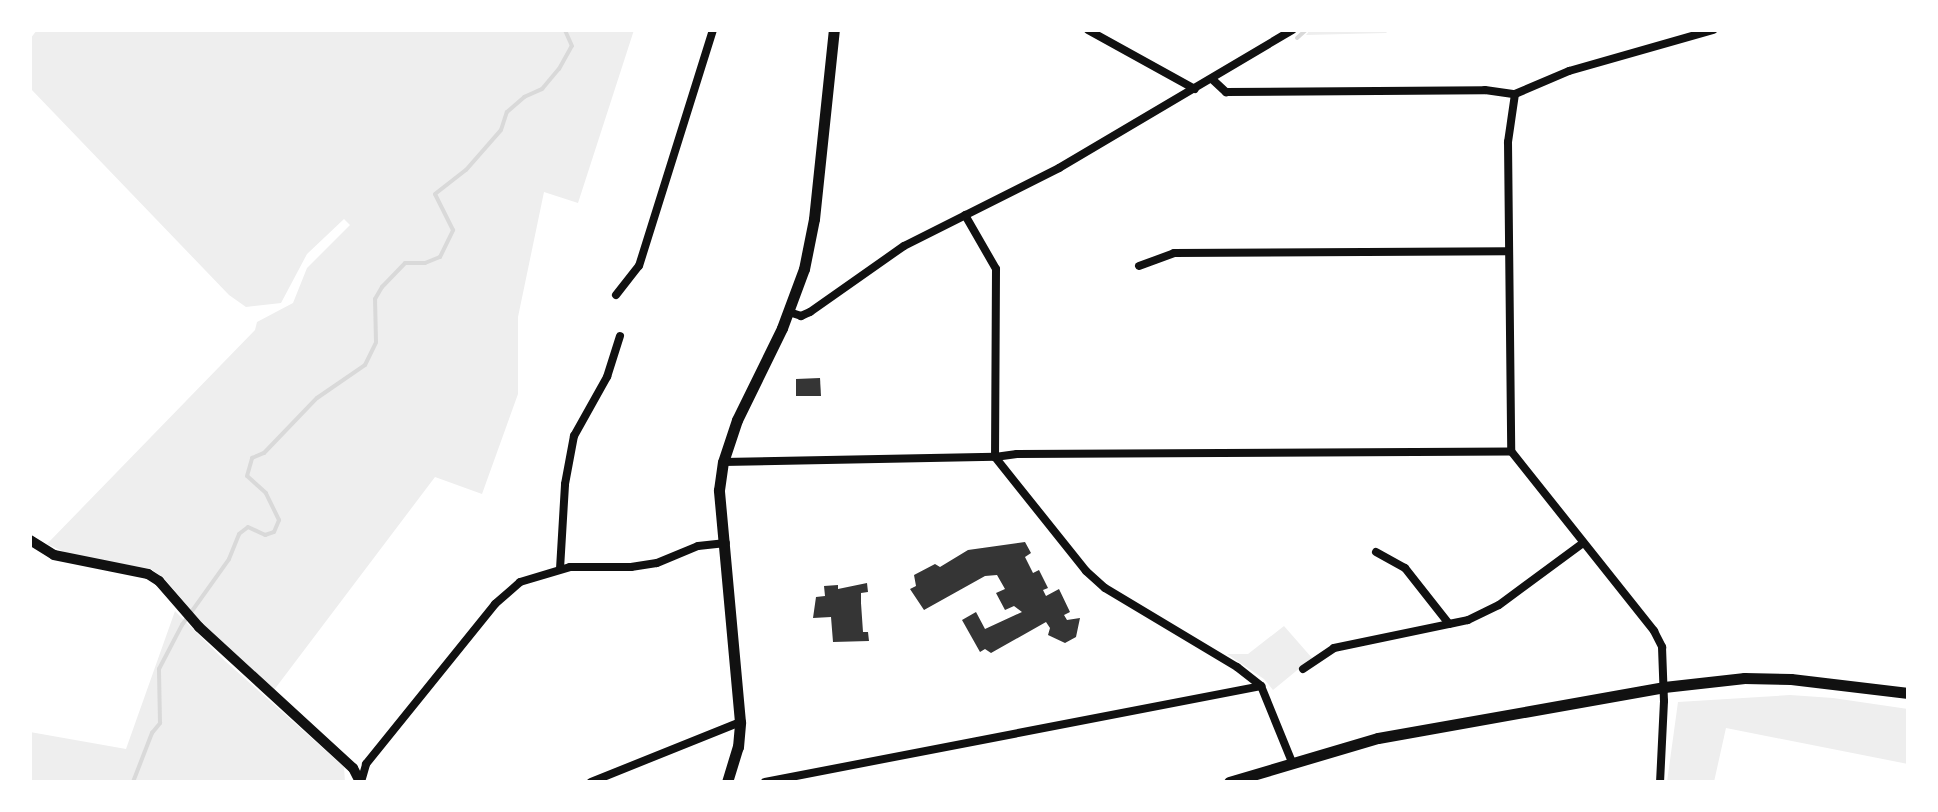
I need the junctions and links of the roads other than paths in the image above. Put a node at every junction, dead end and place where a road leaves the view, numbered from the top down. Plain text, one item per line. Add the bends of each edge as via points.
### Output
1 (713, 30) edge
2 (834, 30) edge
3 (1088, 30) edge
4 (1292, 30) edge
5 (1713, 30) edge
6 (1213, 80) junction
7 (1195, 89) junction
8 (1515, 94) junction
9 (965, 215) junction
10 (1508, 251) junction
11 (1139, 266) dead end
12 (616, 295) dead end
13 (789, 312) junction
14 (620, 336) dead end
15 (1511, 451) junction
16 (995, 457) junction
17 (723, 462) junction
18 (30, 540) edge
19 (726, 543) junction
20 (1583, 543) junction
21 (1376, 552) dead end
22 (560, 569) junction
23 (1449, 624) junction
24 (1303, 669) dead end
25 (1261, 686) junction
26 (1664, 687) junction
27 (1908, 693) edge
28 (740, 722) junction
29 (1292, 762) junction
30 (1236, 781) edge
31 (360, 782) edge
32 (591, 782) edge
33 (727, 782) edge
34 (765, 782) edge
35 (1660, 782) edge

1 - 12 street via 639,266
2 - 13 main road via 814,219
3 - 7 street
4 - 6 street
5 - 8 street via 1569,71
6 - 7 street
6 - 8 street via 1226,92
7 - 9 street
8 - 10 street via 1508,142
9 - 13 street via 904,246 810,312
9 - 16 street via 996,269
10 - 11 street via 1174,253
10 - 15 street
13 - 17 main road via 737,420
14 - 22 street via 607,377 574,436
15 - 16 street
15 - 20 street
16 - 17 street
16 - 25 street via 1105,588
17 - 19 main road via 719,490
18 - 31 street via 54,555 148,574 159,581 199,627 353,768
19 - 22 street via 698,546 657,563
19 - 28 main road
20 - 23 street via 1499,605
20 - 26 street via 1654,631 1662,647
21 - 23 street via 1405,568
22 - 31 street via 520,582 505,593 366,764
23 - 24 street via 1334,648
25 - 29 street
25 - 34 street
26 - 27 main road via 1744,678
26 - 29 main road via 1378,738
26 - 35 street
28 - 32 street
28 - 33 main road
29 - 30 main road

